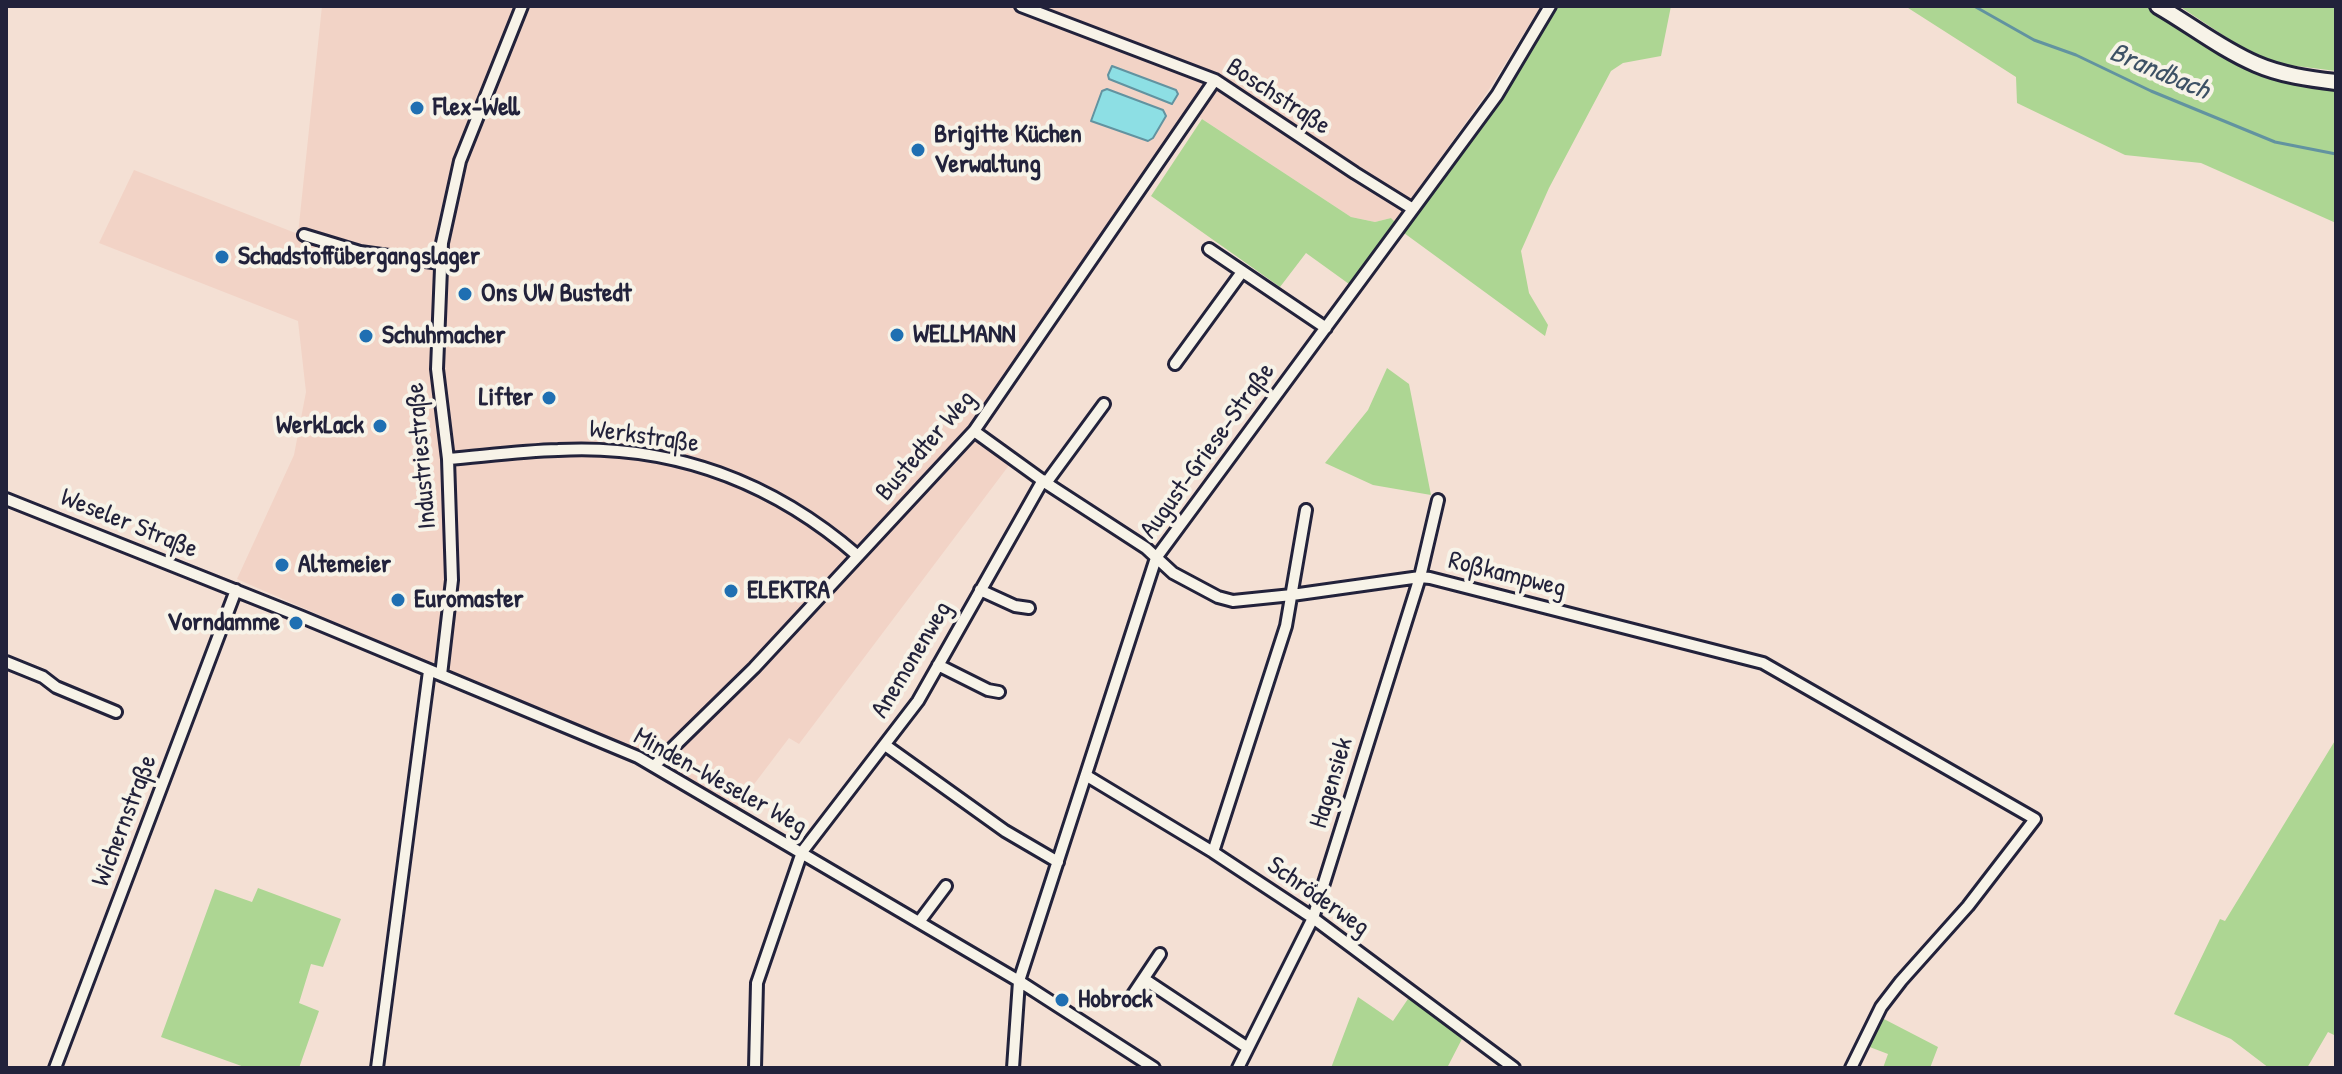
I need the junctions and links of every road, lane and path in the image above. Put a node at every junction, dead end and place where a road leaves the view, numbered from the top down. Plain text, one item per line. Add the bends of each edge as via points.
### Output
1 (522, 6) edge
2 (1021, 6) edge
3 (1550, 6) edge
4 (2158, 6) edge
5 (1215, 80) junction
6 (2336, 82) edge
7 (1413, 209) junction
8 (304, 235) dead end
9 (1209, 249) dead end
10 (440, 263) junction
11 (1242, 272) junction
12 (1326, 328) junction
13 (1175, 364) dead end
14 (1104, 404) dead end
15 (974, 431) junction
16 (448, 459) junction
17 (1045, 481) junction
18 (6, 499) edge
19 (1438, 500) dead end
20 (1306, 510) dead end
21 (858, 556) junction
22 (1156, 558) junction
23 (1420, 577) junction
24 (236, 590) junction
25 (980, 590) junction
26 (1292, 595) junction
27 (1029, 608) dead end
28 (6, 662) edge
29 (938, 665) junction
30 (429, 671) junction
31 (441, 675) junction
32 (999, 692) dead end
33 (116, 712) dead end
34 (885, 745) junction
35 (655, 765) junction
36 (1087, 776) junction
37 (802, 852) junction
38 (1213, 852) junction
39 (1058, 862) junction
40 (946, 886) dead end
41 (1313, 918) junction
42 (919, 922) junction
43 (1160, 954) dead end
44 (1144, 979) junction
45 (1019, 981) junction
46 (1132, 996) dead end
47 (1248, 1048) junction
48 (55, 1068) edge
49 (377, 1068) edge
50 (755, 1068) edge
51 (1013, 1068) edge
52 (1154, 1068) edge
53 (1238, 1068) edge
54 (1514, 1068) edge
55 (1851, 1068) edge

1 - 10 street, Industriestraße via 460,161
2 - 5 street, Boschstraße
3 - 7 street, August-Griese-Straße via 1497,95
4 - 6 main road via 2259,65
5 - 7 street, Boschstraße
5 - 15 street, Bustedter Weg
7 - 12 street, August-Griese-Straße
8 - 10 street via 360,252
9 - 11 street
10 - 16 street, Industriestraße via 437,369
11 - 12 street
11 - 13 street
12 - 22 street, August-Griese-Straße
14 - 17 street, Anemonenweg
15 - 17 street, Roßkampweg
15 - 21 street, Bustedter Weg
16 - 21 street, Werkstraße via 560,450 676,460 717,471 790,505
16 - 31 street, Industriestraße via 452,580
17 - 22 street, Roßkampweg
17 - 25 street, Anemonenweg
18 - 24 street, Weseler Straße
19 - 23 street, Hagensiek
20 - 26 street
21 - 35 street, Bustedter Weg
22 - 26 street, Roßkampweg via 1218,597 1233,601
22 - 36 street, August-Griese-Straße
23 - 26 street, Roßkampweg
23 - 41 street, Hagensiek
23 - 55 street, Roßkampweg via 1763,663 2035,819 1881,1007
24 - 30 street, Minden-Weseler Weg
24 - 48 street, Wichernstraße
25 - 27 street
25 - 29 street, Anemonenweg
26 - 38 street
28 - 33 street
29 - 32 street
29 - 34 street, Anemonenweg
30 - 31 street, Minden-Weseler Weg
30 - 49 street
31 - 35 street, Minden-Weseler Weg
34 - 37 street, Anemonenweg
34 - 39 street via 1005,831
35 - 37 street, Minden-Weseler Weg
36 - 38 street, Schröderweg
36 - 39 street, August-Griese-Straße
37 - 42 street, Minden-Weseler Weg
37 - 50 street, Anemonenweg via 757,983
38 - 41 street, Schröderweg
39 - 45 street, August-Griese-Straße
40 - 42 street
41 - 47 street, Hagensiek
41 - 54 street, Schröderweg
42 - 45 street, Minden-Weseler Weg
43 - 44 street
44 - 46 street
44 - 47 street
45 - 51 street, August-Griese-Straße
45 - 52 street, Minden-Weseler Weg
47 - 53 street, Hagensiek

